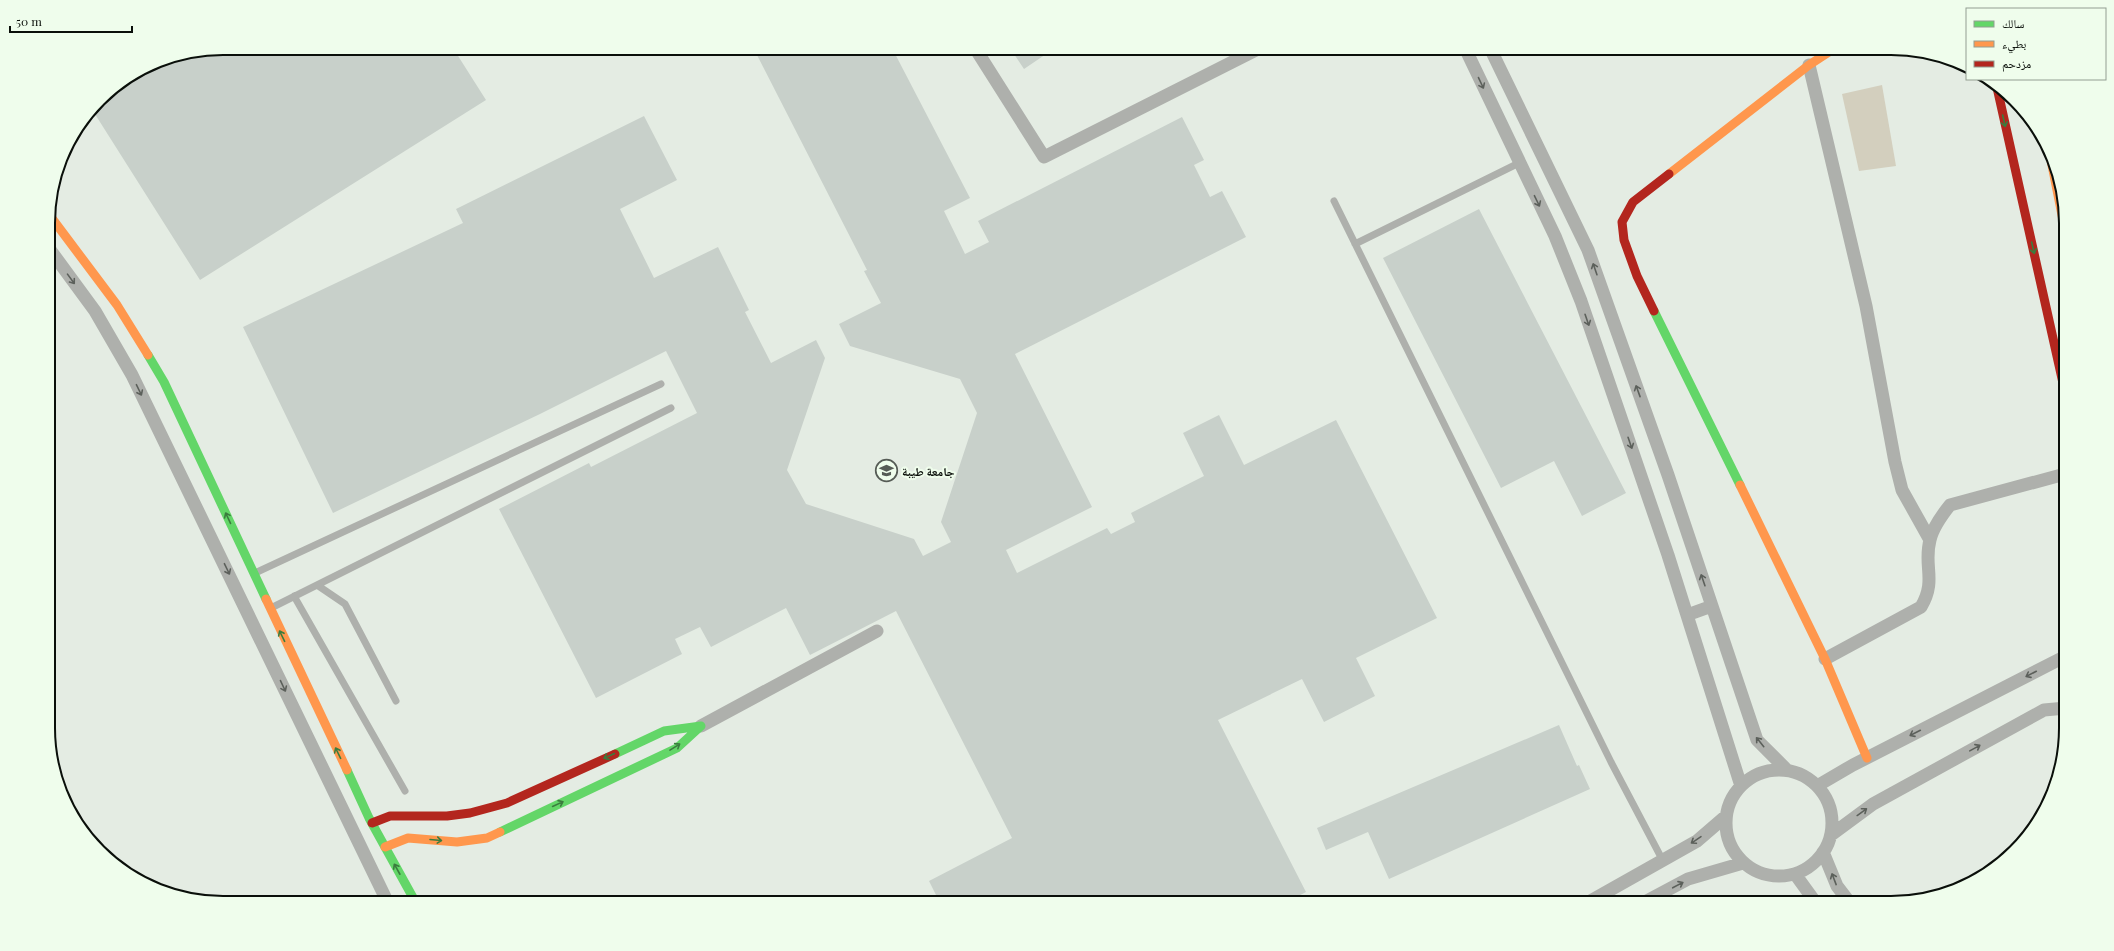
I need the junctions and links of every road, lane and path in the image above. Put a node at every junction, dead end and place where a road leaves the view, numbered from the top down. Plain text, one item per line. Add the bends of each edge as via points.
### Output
1 (979, 55) edge
2 (1246, 55) edge
3 (1467, 55) edge
4 (1493, 55) edge
5 (1824, 55) edge
6 (1809, 65) junction
7 (1999, 94) edge
8 (1519, 163) junction
9 (1334, 201) dead end
10 (55, 222) edge
11 (1355, 244) junction
12 (55, 257) edge
13 (2059, 365) edge
14 (660, 384) dead end
15 (670, 408) dead end
16 (2059, 476) edge
17 (1930, 540) junction
18 (254, 573) junction
19 (317, 585) junction
20 (294, 596) junction
21 (1712, 606) junction
22 (269, 609) junction
23 (1687, 615) junction
24 (877, 631) dead end
25 (1825, 659) junction
26 (2059, 660) edge
27 (396, 701) dead end
28 (2059, 709) edge
29 (700, 726) junction
30 (1867, 758) junction
31 (1787, 770) junction
32 (1741, 786) junction
33 (1817, 786) junction
34 (405, 791) dead end
35 (1726, 816) junction
36 (372, 823) junction
37 (1831, 835) junction
38 (385, 847) junction
39 (1824, 852) junction
40 (1662, 859) junction
41 (1743, 863) junction
42 (1795, 874) junction
43 (385, 896) edge
44 (412, 896) edge
45 (1599, 896) edge
46 (1657, 896) edge
47 (1811, 896) edge
48 (1845, 896) edge

1 - 2 street via 1044,158
3 -> 8 street
21 -> 4 street via 1588,250
5 - 6 main road
6 - 17 street via 1866,306 1902,490
6 - 25 main road via 1633,202 1622,222 1624,240 1637,276
7 -> 13 main road
8 - 11 lane
8 -> 23 street via 1555,236 1581,302
9 - 11 lane
18 -> 10 main road via 164,382 117,306
11 - 40 lane via 1611,762
12 -> 43 street via 95,312 132,375
14 - 18 lane
15 - 19 lane
16 - 17 street via 1950,505 1936,525
17 - 25 street via 1928,595 1921,607
18 - 22 main road
19 - 20 lane
19 - 27 lane via 345,604
20 - 22 lane
20 - 34 lane
21 - 23 street
31 -> 21 street via 1757,740
36 -> 22 main road
23 - 32 street
24 - 29 street
25 - 30 main road
26 -> 30 street
37 -> 28 street via 1873,804 2044,710
29 -> 36 main road via 664,731 507,803 470,813 448,816 390,816
38 -> 29 main road via 408,838 457,842 487,838 677,748
30 - 33 street
31 - 32 street via 1765,772 1754,776
31 - 33 street via 1803,776
32 - 35 street via 1731,799
33 - 37 street via 1826,800 1832,817
35 -> 40 street via 1697,841
35 - 41 street via 1726,832 1732,848
36 - 38 main road
37 - 39 street
44 -> 38 main road
39 - 42 street via 1811,866
48 -> 39 street via 1837,886
40 - 45 street
41 - 42 street via 1765,874
46 -> 41 street via 1688,880
42 - 47 street

